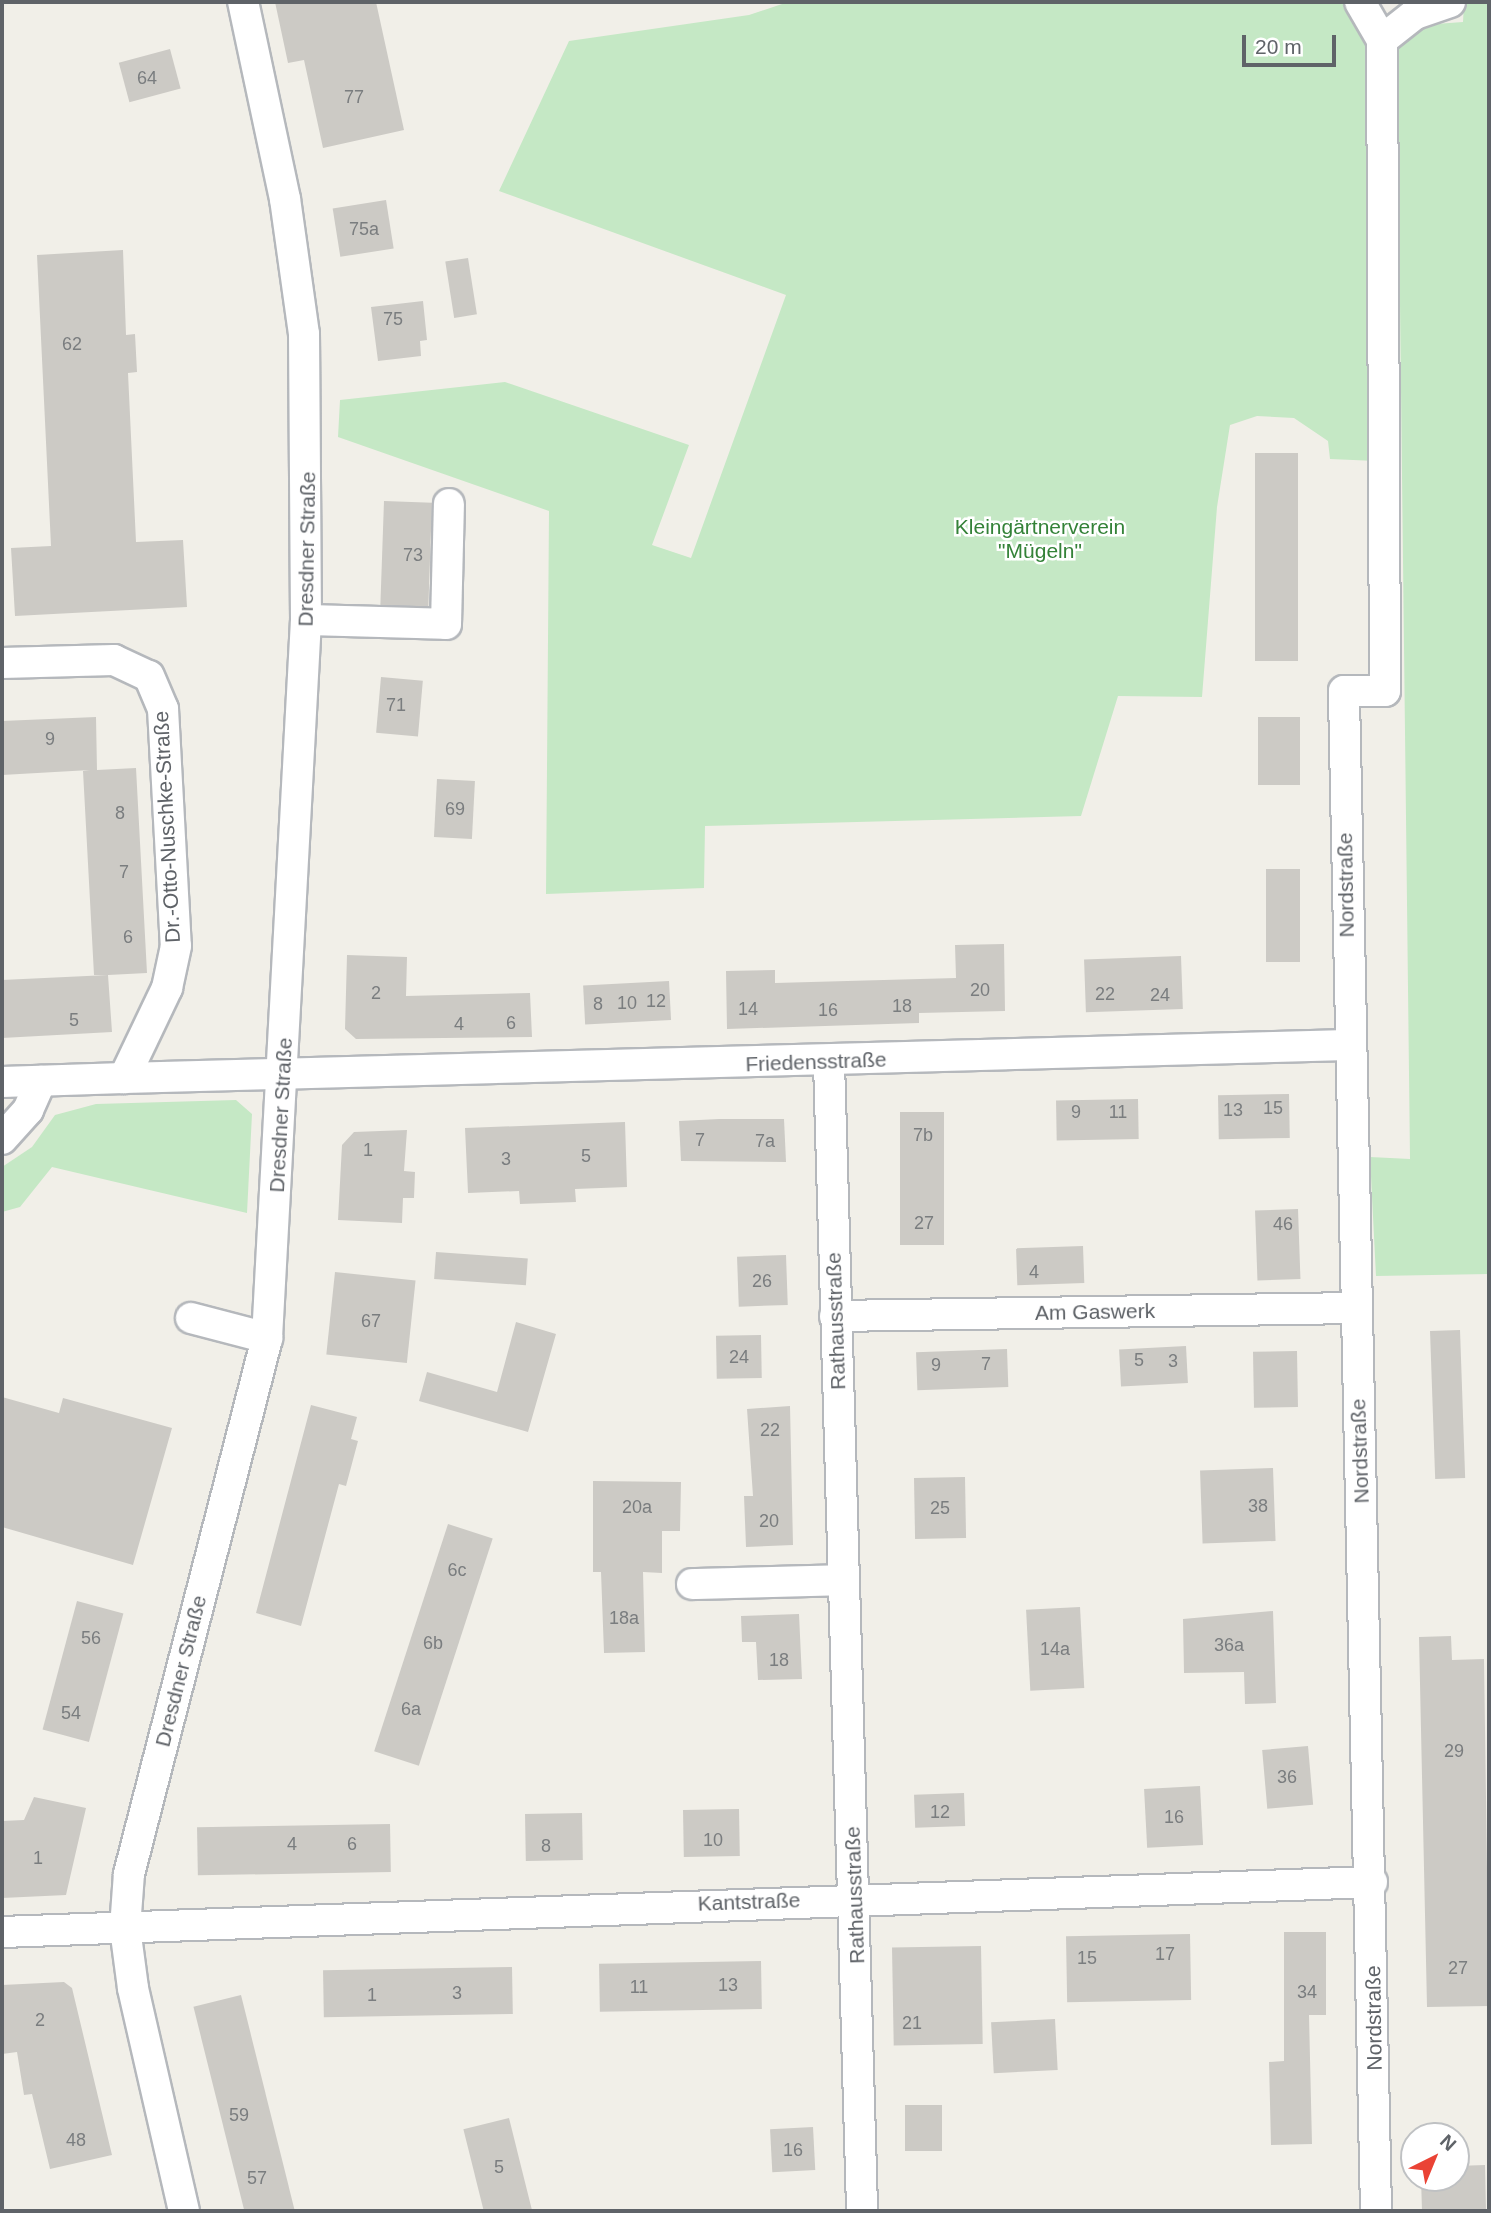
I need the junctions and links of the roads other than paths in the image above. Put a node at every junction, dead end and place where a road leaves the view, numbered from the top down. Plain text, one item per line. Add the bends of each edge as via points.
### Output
1 (243, 2) edge
2 (1360, 2) edge
3 (1450, 2) edge
4 (1382, 40) junction
5 (449, 504) dead end
6 (306, 620) junction
7 (2, 663) edge
8 (1348, 1045) junction
9 (829, 1062) junction
10 (284, 1077) junction
11 (124, 1078) junction
12 (41, 1081) junction
13 (2, 1082) edge
14 (2, 1139) edge
15 (1355, 1308) junction
16 (835, 1316) junction
17 (191, 1318) dead end
18 (267, 1338) junction
19 (843, 1580) junction
20 (692, 1584) dead end
21 (1372, 1882) junction
22 (855, 1898) junction
23 (125, 1928) junction
24 (2, 1932) edge
25 (184, 2211) edge
26 (862, 2211) edge
27 (1376, 2211) edge

1 - 6 street, Dresdner Straße via 285,199 304,334
2 - 4 street
3 - 4 street via 1415,14
4 - 8 street, Nordstraße via 1385,691 1344,691
5 - 6 street via 446,624
6 - 10 street, Dresdner Straße
7 - 11 street, Dr.-Otto-Nuschke-Straße via 114,660 149,676 163,709 176,946 167,988
8 - 9 street, Friedensstraße
8 - 15 street, Nordstraße
9 - 10 street, Friedensstraße
9 - 16 street, Rathausstraße
10 - 11 street
10 - 18 street, Dresdner Straße
11 - 12 street
12 - 13 street
12 - 14 street via 28,1110
15 - 16 street, Am Gaswerk
15 - 21 street, Nordstraße
16 - 19 street, Rathausstraße
17 - 18 street
18 - 23 street, Dresdner Straße via 129,1874
19 - 20 street
19 - 22 street, Rathausstraße
21 - 22 street, Kantstraße
21 - 27 street, Nordstraße
22 - 23 street, Kantstraße
22 - 26 street, Rathausstraße
23 - 24 street, Kantstraße
23 - 25 street, Dresdner Straße via 133,1988

